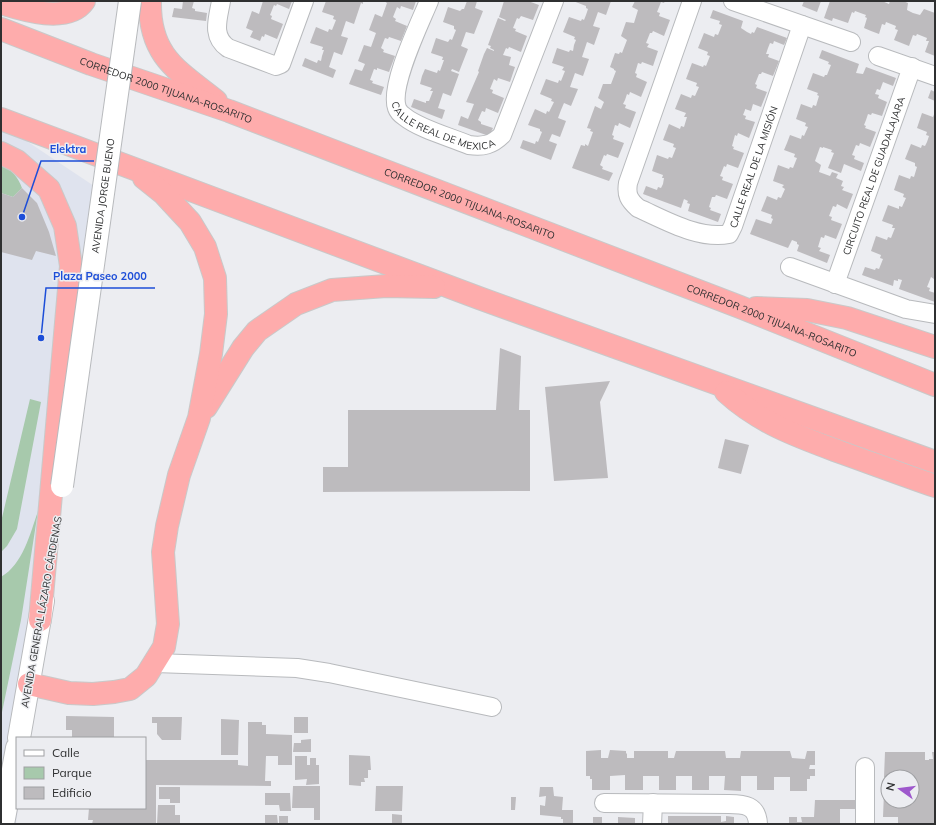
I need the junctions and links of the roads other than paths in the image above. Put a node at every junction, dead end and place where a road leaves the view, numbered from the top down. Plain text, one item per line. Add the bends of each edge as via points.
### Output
1 (84, 1) edge
2 (130, 1) edge
3 (150, 1) edge
4 (221, 1) edge
5 (304, 1) edge
6 (429, 1) edge
7 (554, 1) edge
8 (692, 1) edge
9 (733, 1) edge
10 (1, 3) edge
11 (802, 25) junction
12 (1, 29) edge
13 (1, 36) edge
14 (851, 42) dead end
15 (878, 56) dead end
16 (90, 64) junction
17 (912, 67) junction
18 (935, 76) edge
19 (229, 111) junction
20 (1, 118) edge
21 (1, 153) edge
22 (130, 166) junction
23 (790, 268) dead end
24 (835, 284) junction
25 (452, 287) junction
26 (740, 307) junction
27 (935, 314) edge
28 (935, 347) edge
29 (715, 382) junction
30 (935, 385) edge
31 (199, 418) junction
32 (935, 462) edge
33 (62, 486) joint
34 (935, 486) edge
35 (40, 620) junction
36 (155, 663) junction
37 (29, 684) junction
38 (492, 707) dead end
39 (19, 737) edge
40 (16, 753) edge
41 (865, 767) dead end
42 (604, 803) dead end
43 (652, 803) junction
44 (3, 824) edge
45 (652, 824) edge
46 (758, 824) edge
47 (866, 824) edge

1 - 10 highway via 67,13 43,14
2 - 33 main road, AVENIDA JORGE BUENO, bridge
3 - 19 highway via 150,24 162,53 173,67
4 - 5 street via 217,25 221,43 276,66 281,64
6 - 7 street, CALLE REAL DE MEXICA via 399,76 397,108 415,124 469,145 478,146 492,144 502,135
8 - 11 street, CALLE REAL DE LA MISIÓN via 628,183 627,196 638,208 704,234 729,234 733,226
9 - 11 street
11 - 14 street
12 - 16 highway, CORREDOR 2000 TIJUANA-ROSARITO
13 - 16 highway
15 - 17 street
16 - 19 highway, CORREDOR 2000 TIJUANA-ROSARITO
17 - 18 street
17 - 24 street, CIRCUITO REAL DE GUADALAJARA
19 - 26 highway, CORREDOR 2000 TIJUANA-ROSARITO
20 - 22 highway
21 - 35 highway via 17,161 49,189 65,226 71,266
22 - 25 highway
22 - 31 highway via 164,194 190,222 205,247 215,278 216,314
23 - 24 street
24 - 27 street via 906,309
25 - 29 highway
25 - 31 highway via 386,286 332,290 296,304 257,331 243,348
26 - 28 highway via 807,310 847,318
26 - 30 highway, CORREDOR 2000 TIJUANA-ROSARITO
29 - 32 highway
29 - 34 highway via 739,404 762,420 787,432
31 - 36 highway via 179,476 167,526 164,552 168,624 164,647
33 - 35 main road, AVENIDA GENERAL LÁZARO CÁRDENAS
35 - 37 main road, AVENIDA GENERAL LÁZARO CÁRDENAS
36 - 37 highway via 146,676 130,689 114,692 69,692
36 - 38 street via 296,668
37 - 39 main road, AVENIDA GENERAL LÁZARO CÁRDENAS
40 - 44 main road
41 - 47 street
42 - 43 street
43 - 45 street
43 - 46 street via 743,805 756,813

